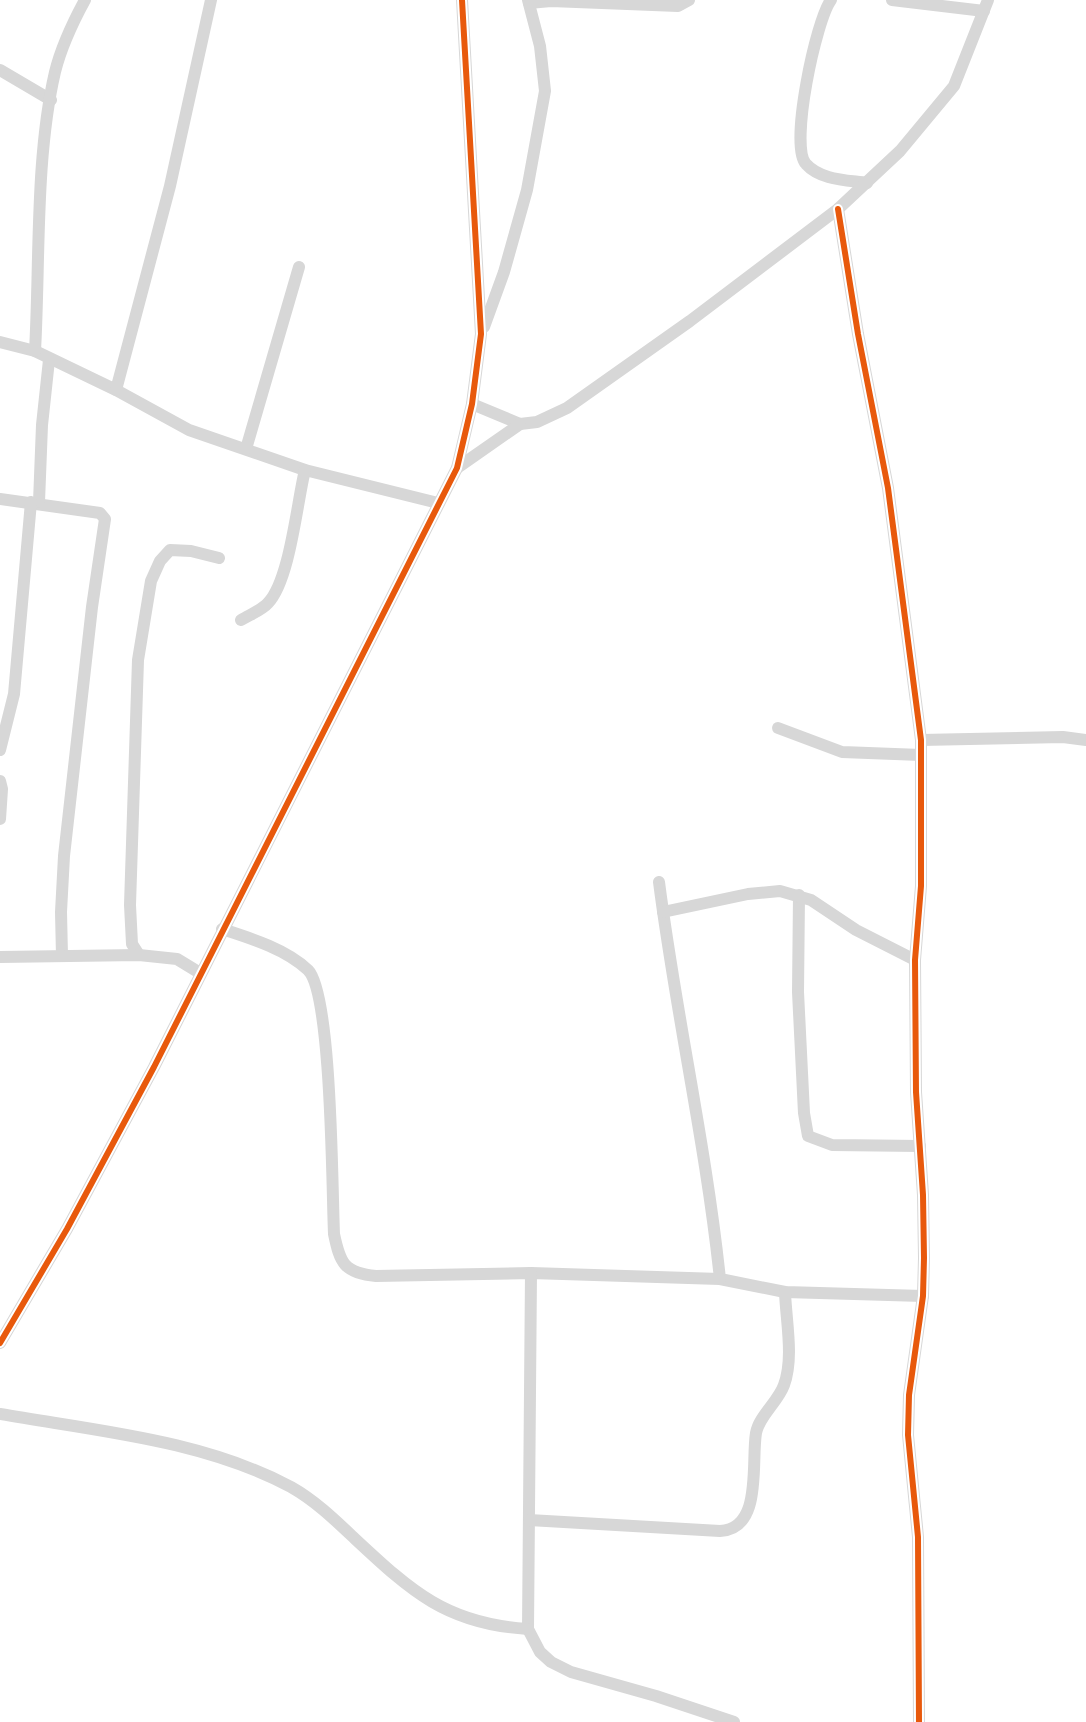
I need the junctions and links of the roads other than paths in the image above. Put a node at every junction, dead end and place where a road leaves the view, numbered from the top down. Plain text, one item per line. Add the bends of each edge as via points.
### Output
1 (85, 0) edge
2 (211, 0) edge
3 (462, 0) edge
4 (689, 0) edge
5 (831, 0) edge
6 (892, 0) edge
7 (529, 2) edge
8 (986, 5) edge
9 (0, 70) edge
10 (51, 100) junction
11 (867, 183) junction
12 (838, 208) junction
13 (299, 267) dead end
14 (481, 334) junction
15 (0, 342) edge
16 (35, 351) junction
17 (49, 360) junction
18 (116, 390) junction
19 (472, 404) junction
20 (520, 424) junction
21 (246, 449) junction
22 (457, 468) junction
23 (304, 470) junction
24 (0, 499) edge
25 (35, 502) junction
26 (438, 503) junction
27 (219, 558) dead end
28 (241, 620) dead end
29 (778, 728) dead end
30 (921, 740) junction
31 (1086, 740) edge
32 (0, 750) edge
33 (921, 755) junction
34 (0, 781) edge
35 (0, 819) edge
36 (659, 882) dead end
37 (799, 895) junction
38 (663, 912) junction
39 (222, 929) junction
40 (139, 955) junction
41 (62, 956) junction
42 (0, 957) edge
43 (915, 960) junction
44 (200, 973) junction
45 (920, 1146) junction
46 (531, 1273) junction
47 (720, 1278) junction
48 (785, 1292) junction
49 (923, 1296) junction
50 (0, 1343) edge
51 (0, 1414) edge
52 (530, 1520) junction
53 (528, 1629) junction
54 (734, 1722) edge
55 (918, 1722) edge

1 - 10 street via 55,71
2 - 18 street via 170,186
3 - 14 street
4 - 7 street via 678,6
5 - 11 street via 819,25 799,149 805,164 815,171 830,178
6 - 8 street
7 - 14 street via 540,46 545,91 527,190 504,272
8 - 11 street via 954,86 900,151
9 - 10 street
10 - 16 street via 42,173
11 - 12 street
12 - 20 street via 690,321 567,408 537,422
12 - 30 street via 888,488
13 - 21 street
14 - 19 street
15 - 16 street
16 - 17 street
17 - 18 street
17 - 25 street
18 - 21 street via 189,430
19 - 20 street
19 - 22 street
20 - 22 street
21 - 23 street
22 - 26 street
23 - 26 street
23 - 28 street via 278,589 268,604
24 - 25 street
25 - 32 street via 14,694
25 - 41 street via 100,513 105,519 64,856
26 - 39 street
27 - 40 street via 170,550 151,581 138,660 131,832 130,926 132,944
29 - 33 street via 842,752
30 - 31 street
30 - 33 street
33 - 43 street via 921,886
34 - 35 street
36 - 38 street
37 - 38 street via 780,891 748,894
37 - 43 street
37 - 45 street via 796,951 808,1136 832,1145
38 - 47 street via 701,1136
39 - 44 street
39 - 46 street via 283,954 309,971 315,980 324,1027 334,1234 345,1266 376,1276
40 - 41 street
40 - 44 street via 177,959
41 - 42 street
43 - 45 street
44 - 50 street via 67,1229
45 - 49 street
46 - 47 street
46 - 52 street
47 - 48 street
48 - 49 street
48 - 52 street via 787,1371 784,1385 756,1430 749,1508 738,1527 720,1531
49 - 55 street via 909,1395 908,1435 918,1537
51 - 53 street via 132,1436 264,1475 322,1508 408,1586 446,1611 495,1627
52 - 53 street
53 - 54 street via 540,1652 572,1672

